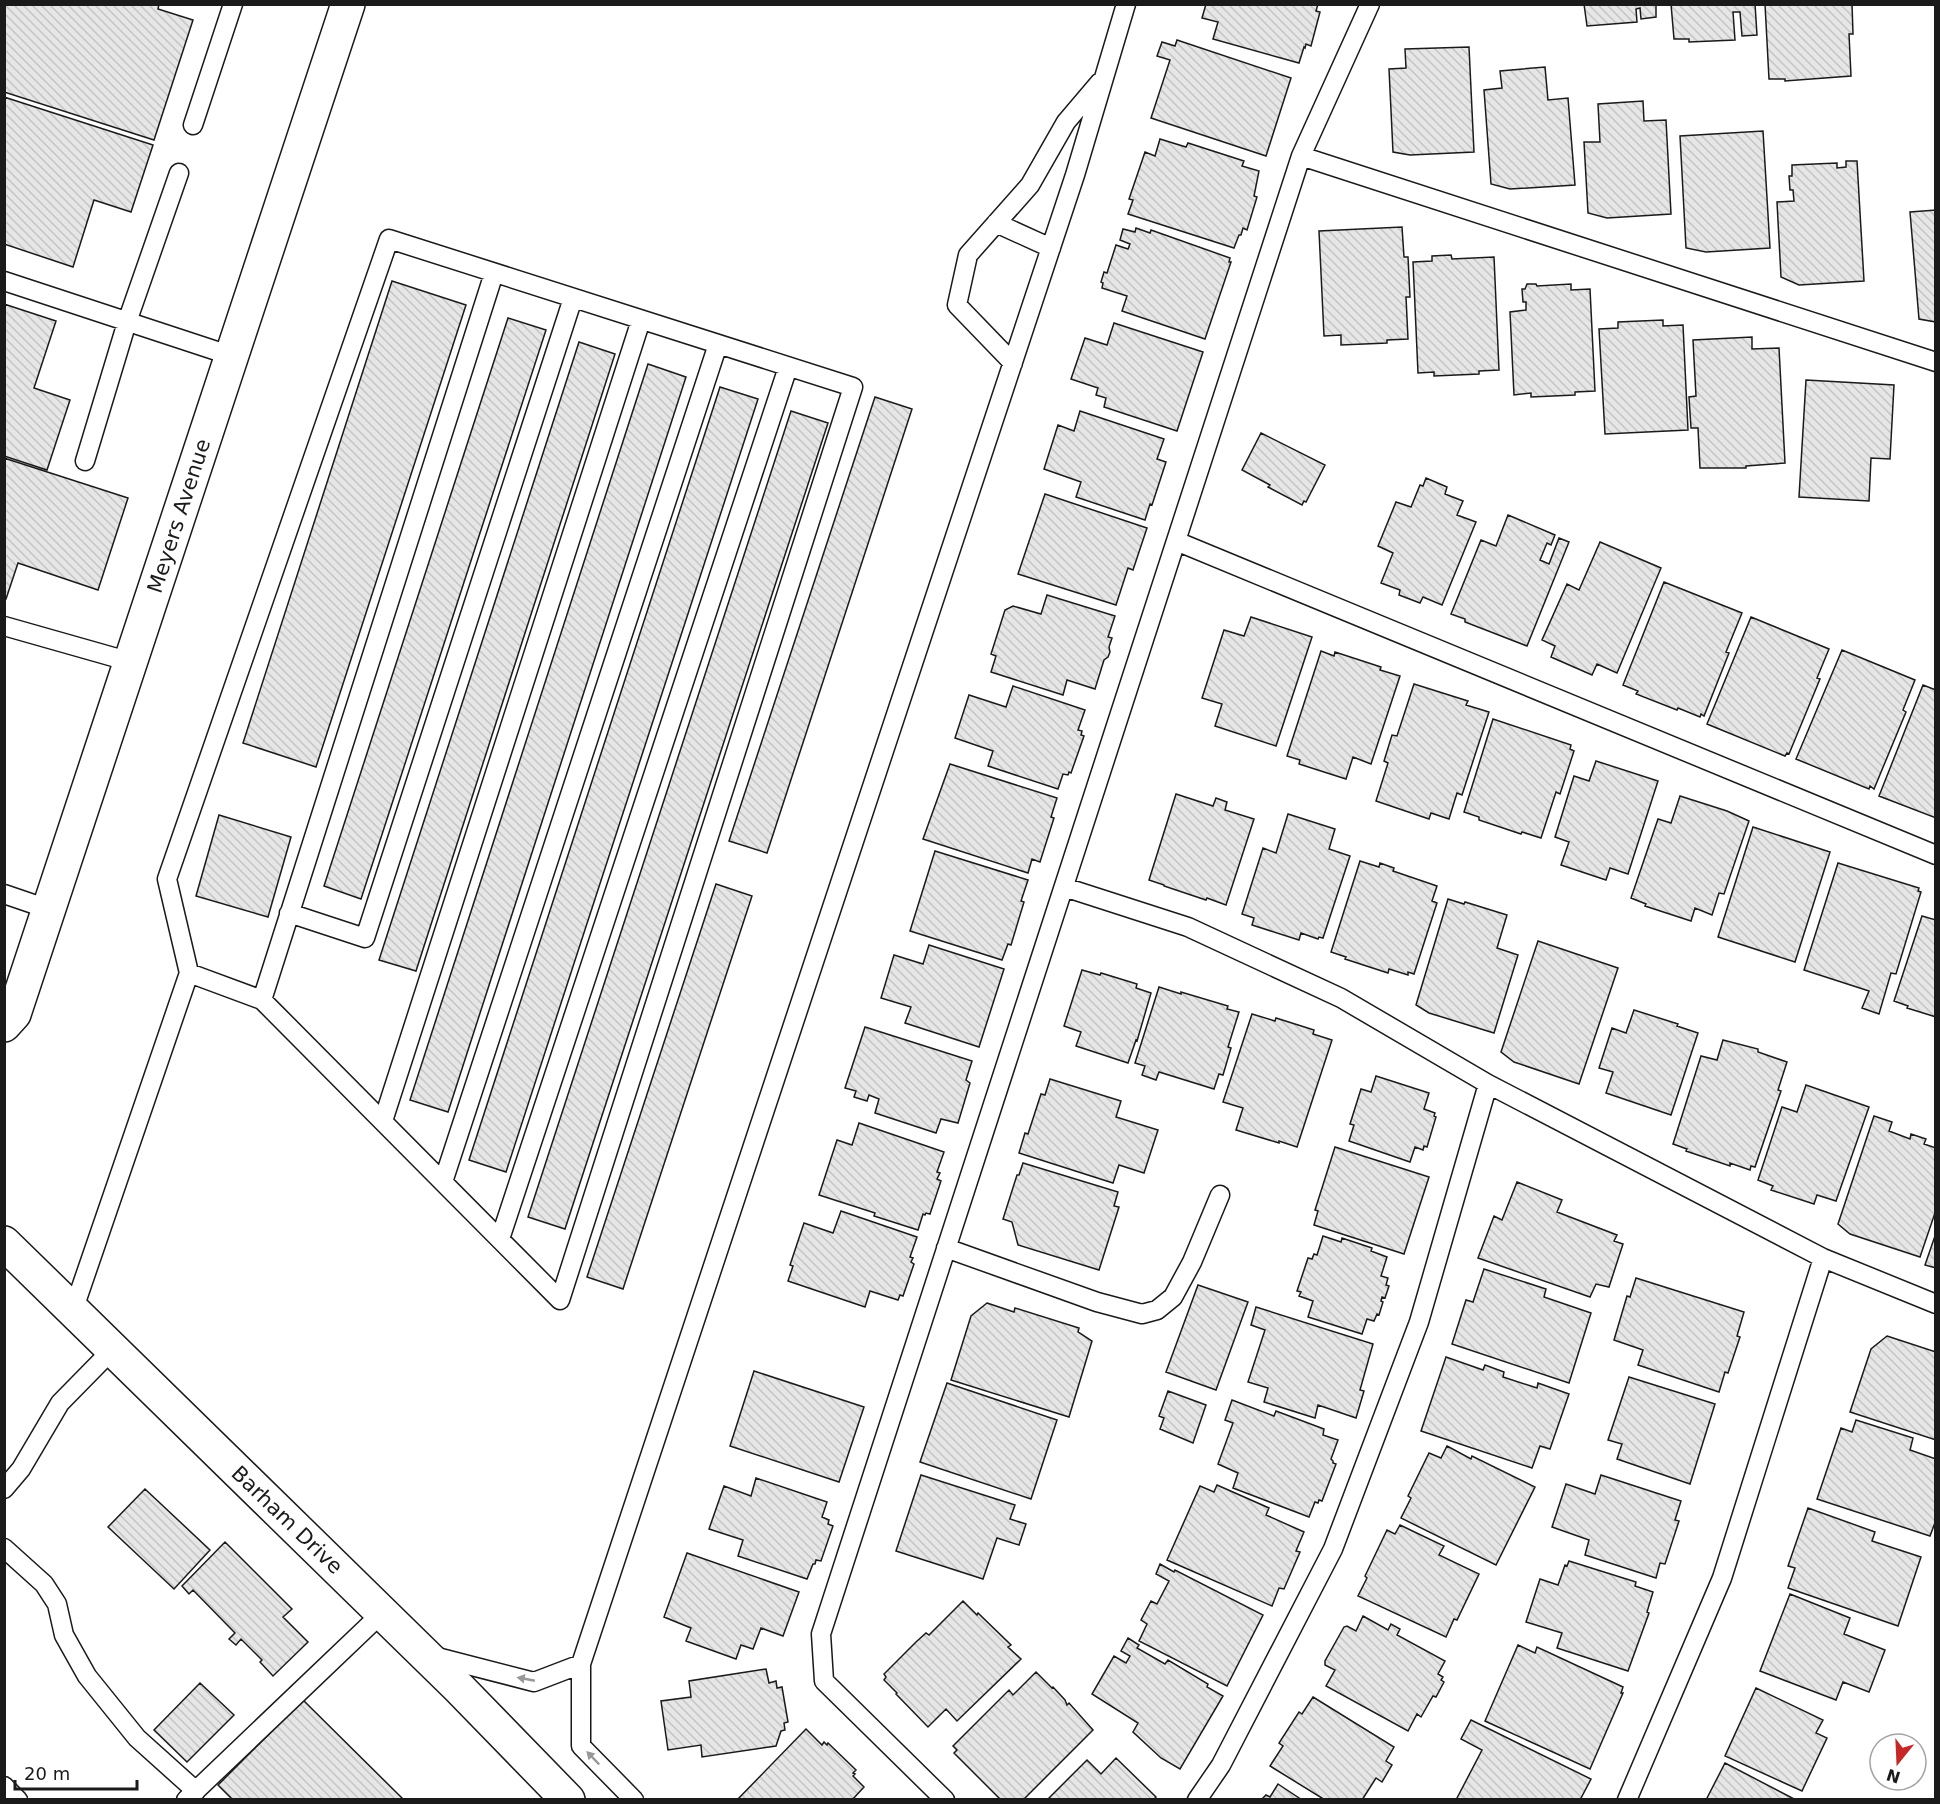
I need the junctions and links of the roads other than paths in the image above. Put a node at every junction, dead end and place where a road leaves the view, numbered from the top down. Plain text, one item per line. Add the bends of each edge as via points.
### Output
1 (233, 4) edge
2 (348, 4) edge
3 (1126, 4) edge
4 (1370, 4) edge
5 (1105, 76) junction
6 (193, 124) dead end
7 (1301, 156) junction
8 (179, 173) dead end
9 (996, 223) junction
10 (1051, 248) junction
11 (494, 273) junction
12 (4, 281) edge
13 (573, 297) junction
14 (641, 320) junction
15 (127, 322) junction
16 (718, 344) junction
17 (232, 356) junction
18 (1935, 362) edge
19 (1013, 363) junction
20 (788, 367) junction
21 (85, 461) dead end
22 (1176, 541) junction
23 (4, 626) edge
24 (131, 662) junction
25 (1935, 855) edge
26 (1064, 887) junction
27 (4, 894) edge
28 (48, 909) junction
29 (289, 913) junction
30 (189, 972) junction
31 (262, 1000) junction
32 (4, 1025) edge
33 (1488, 1084) junction
34 (383, 1121) junction
35 (443, 1182) junction
36 (1220, 1195) dead end
37 (500, 1239) junction
38 (4, 1243) edge
39 (946, 1248) junction
40 (1823, 1258) junction
41 (1935, 1304) edge
42 (73, 1311) junction
43 (113, 1349) junction
44 (4, 1489) edge
45 (4, 1548) edge
46 (382, 1613) junction
47 (423, 1654) junction
48 (581, 1664) junction
49 (4, 1786) edge
50 (191, 1795) edge
51 (18, 1800) edge
52 (568, 1800) edge
53 (634, 1800) edge
54 (945, 1800) edge
55 (1197, 1800) edge
56 (1627, 1800) edge

1 - 6 lane
2 - 17 street, Meyers Avenue
3 - 5 lane
4 - 7 lane
5 - 9 lane via 1066,122 1030,185
5 - 10 lane
7 - 18 lane
7 - 22 lane
8 - 15 lane
9 - 10 lane
9 - 19 lane via 968,255 957,305
10 - 19 lane
11 - 13 lane
11 - 29 lane
11 - 30 lane via 389,239 167,879
12 - 15 lane
13 - 14 lane
13 - 29 lane via 365,938
14 - 16 lane
14 - 34 lane
15 - 17 lane
15 - 21 lane
16 - 20 lane
16 - 35 lane
17 - 24 street, Meyers Avenue
19 - 48 lane
20 - 37 lane
20 - 37 lane via 853,387 560,1300
22 - 25 lane
22 - 26 lane
23 - 24 lane
24 - 28 street, Meyers Avenue
26 - 33 lane via 1188,927 1341,998
26 - 39 lane
27 - 28 lane
28 - 32 street, Meyers Avenue via 14,1014
29 - 31 lane
30 - 31 lane
30 - 42 lane
31 - 34 lane
33 - 40 lane
33 - 55 lane via 1419,1322 1333,1549 1221,1764
34 - 35 lane
35 - 37 lane
36 - 39 lane via 1173,1297 1157,1310 1142,1314
38 - 42 street, Barham Drive
39 - 54 lane via 821,1634 824,1681
40 - 41 lane
40 - 56 lane via 1722,1578
42 - 43 street, Barham Drive
43 - 44 lane via 60,1404 21,1469
43 - 46 street, Barham Drive
45 - 50 lane via 44,1584 57,1604 64,1635 87,1676 137,1738
46 - 47 street, Barham Drive
46 - 50 lane
48 -> 47 lane via 534,1682
47 - 52 street, Barham Drive
53 -> 48 lane via 581,1746
49 - 51 lane

